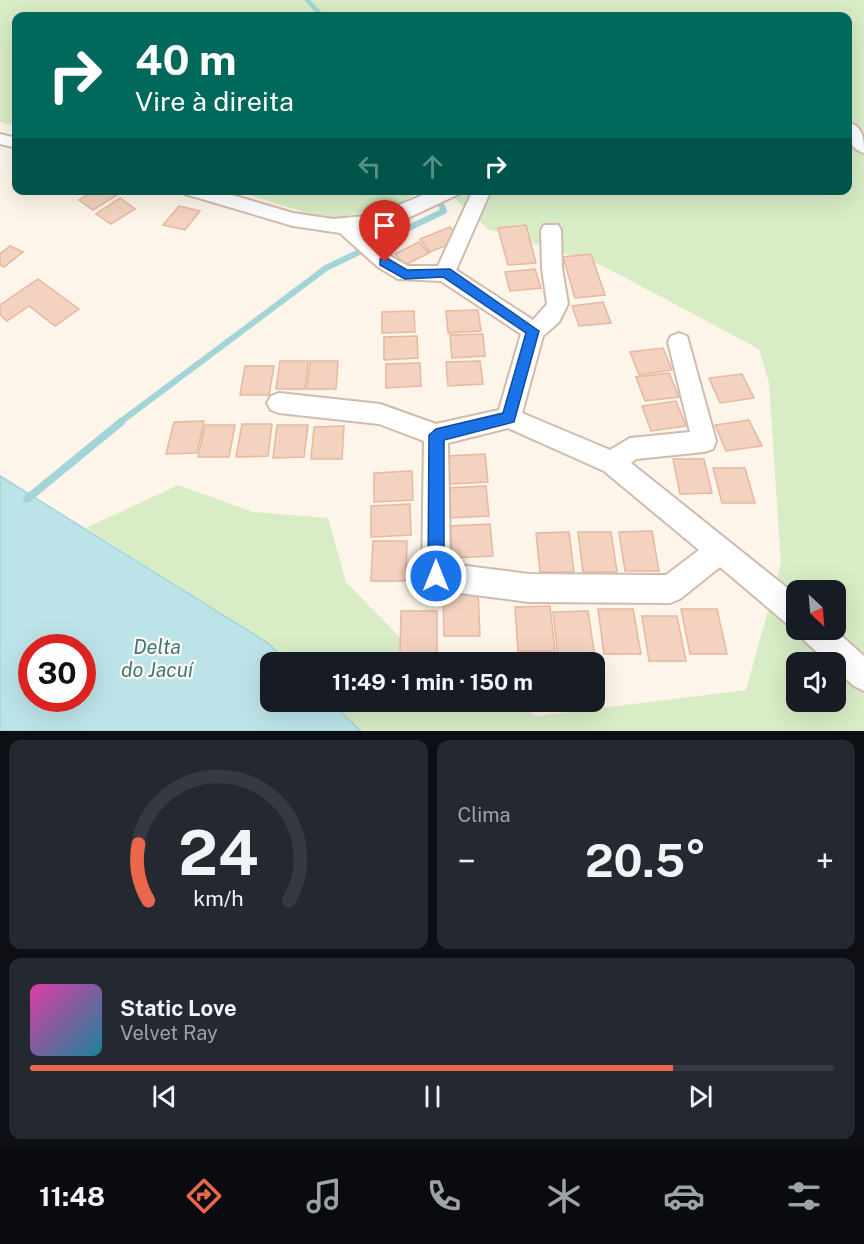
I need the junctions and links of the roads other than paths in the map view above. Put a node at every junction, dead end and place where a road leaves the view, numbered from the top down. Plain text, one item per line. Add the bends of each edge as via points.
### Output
1 (852, 132) edge
2 (864, 147) edge
3 (210, 195) edge
4 (443, 195) edge
5 (480, 195) edge
6 (346, 227) junction
7 (552, 230) dead end
8 (445, 273) junction
9 (533, 331) junction
10 (679, 342) dead end
11 (279, 404) dead end
12 (509, 418) junction
13 (436, 435) junction
14 (613, 463) junction
15 (719, 550) junction
16 (786, 605) edge
17 (825, 640) edge
18 (864, 676) edge

1 - 2 street
3 - 6 street via 321,225
4 - 6 street
5 - 8 street
6 - 8 street via 385,262 405,274
7 - 9 street via 552,269 560,299 553,317
8 - 9 street
9 - 12 street
10 - 14 street via 704,441 630,449
11 - 13 street via 380,414
12 - 13 street
12 - 14 street
13 - 15 street via 436,576 529,588 670,589
14 - 15 street
15 - 16 street
17 - 18 street

